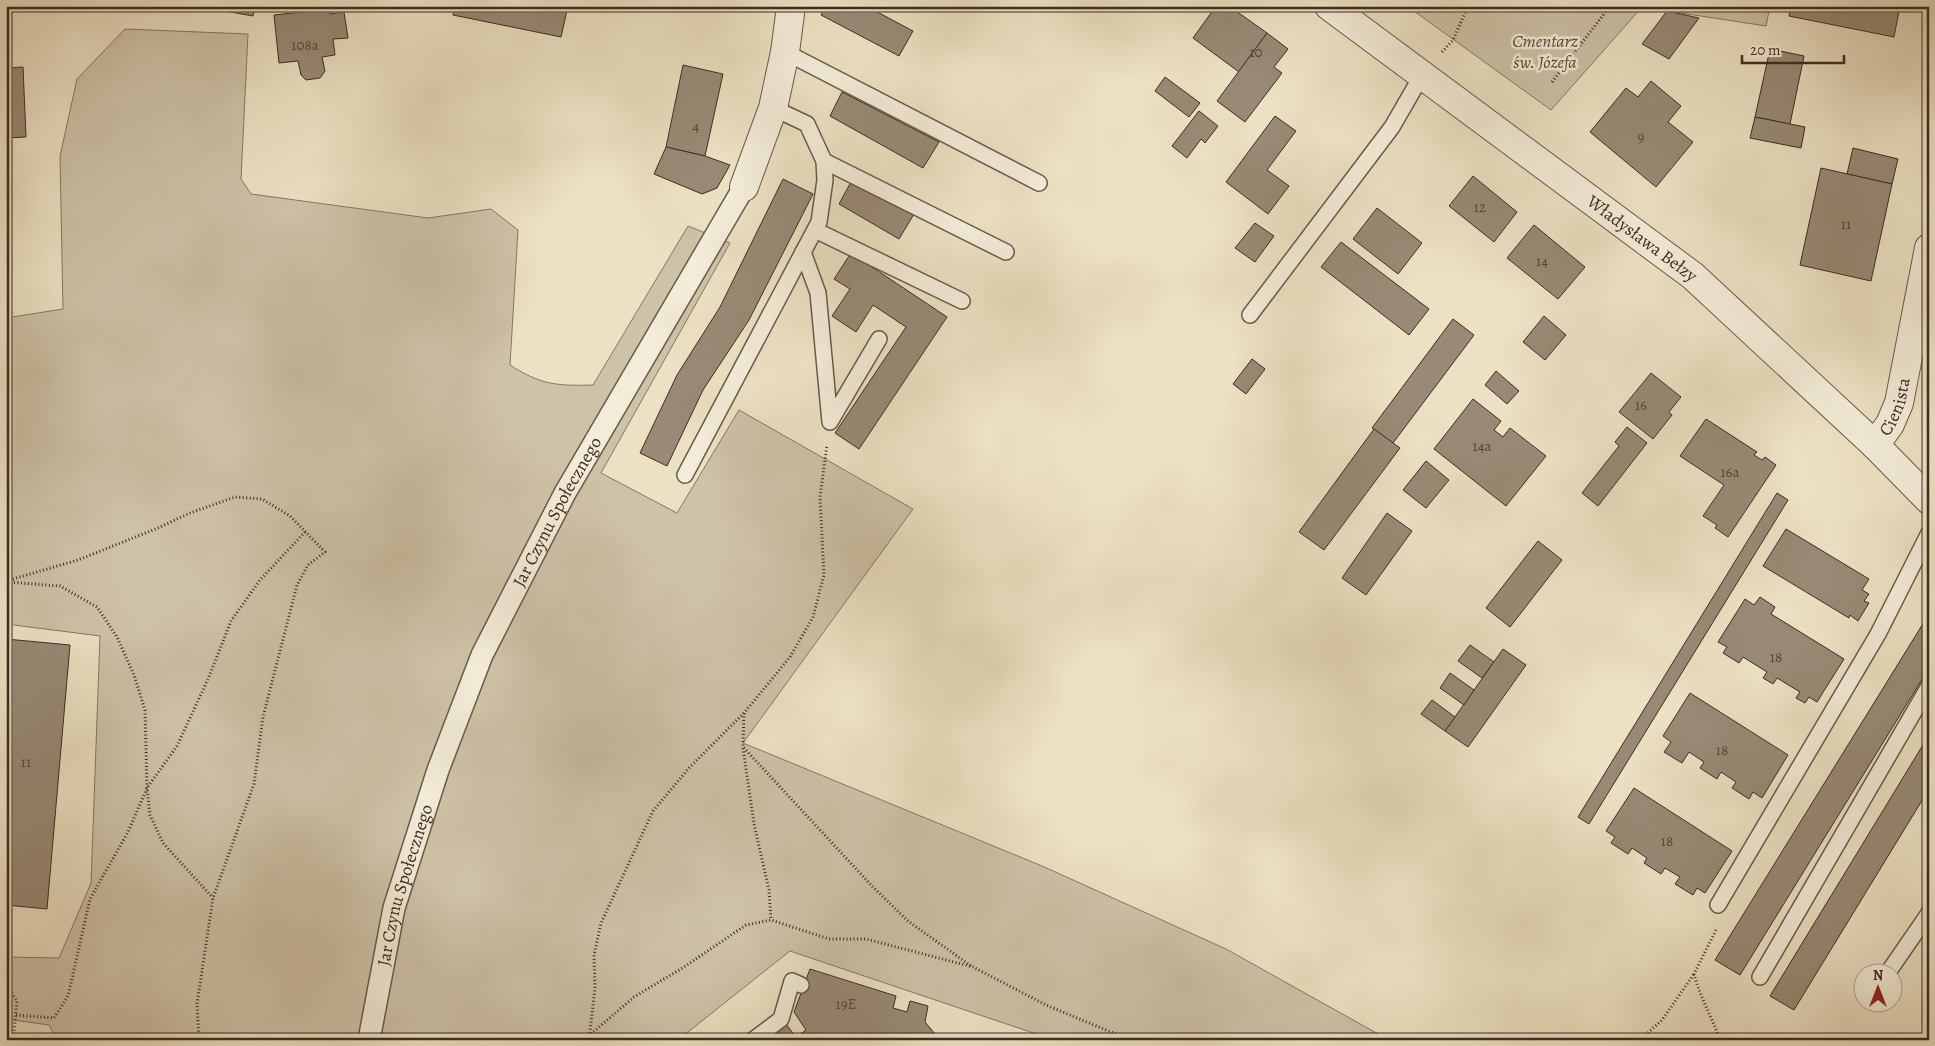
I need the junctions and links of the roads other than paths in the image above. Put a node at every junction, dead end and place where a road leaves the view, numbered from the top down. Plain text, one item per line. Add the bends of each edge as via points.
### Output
1 (791, 6) edge
2 (1329, 6) edge
3 (785, 52) junction
4 (1422, 75) junction
5 (774, 108) junction
6 (824, 161) junction
7 (1039, 183) dead end
8 (744, 187) joint
9 (815, 230) junction
10 (1929, 248) edge
11 (803, 252) junction
12 (1006, 252) dead end
13 (962, 301) dead end
14 (1250, 315) dead end
15 (879, 339) dead end
16 (1875, 445) junction
17 (685, 475) dead end
18 (1929, 500) edge
19 (1929, 533) edge
20 (1929, 686) edge
21 (1718, 905) road end
22 (1929, 913) edge
23 (1894, 964) edge
24 (1760, 977) dead end
25 (801, 985) dead end
26 (369, 1040) edge
27 (753, 1040) edge

1 - 3 street, Jar Czynu Społecznego
2 - 4 street, Władysława Bełzy
3 - 5 street, Jar Czynu Społecznego
3 - 7 lane
4 - 14 lane via 1392,127
4 - 16 street, Władysława Bełzy via 1693,276
5 - 6 lane via 807,124
5 - 8 street, Jar Czynu Społecznego
6 - 9 lane via 825,180
6 - 12 lane
8 - 26 street, Jar Czynu Społecznego via 565,493 482,655 438,770 394,908
9 - 11 lane
9 - 13 lane
10 - 16 street, Cienista via 1900,402
11 - 15 lane via 818,294 830,422
11 - 17 lane
16 - 18 street, Władysława Bełzy
19 - 21 lane via 1878,634
20 - 24 lane
22 - 23 lane
25 - 27 lane via 792,981 781,1018

